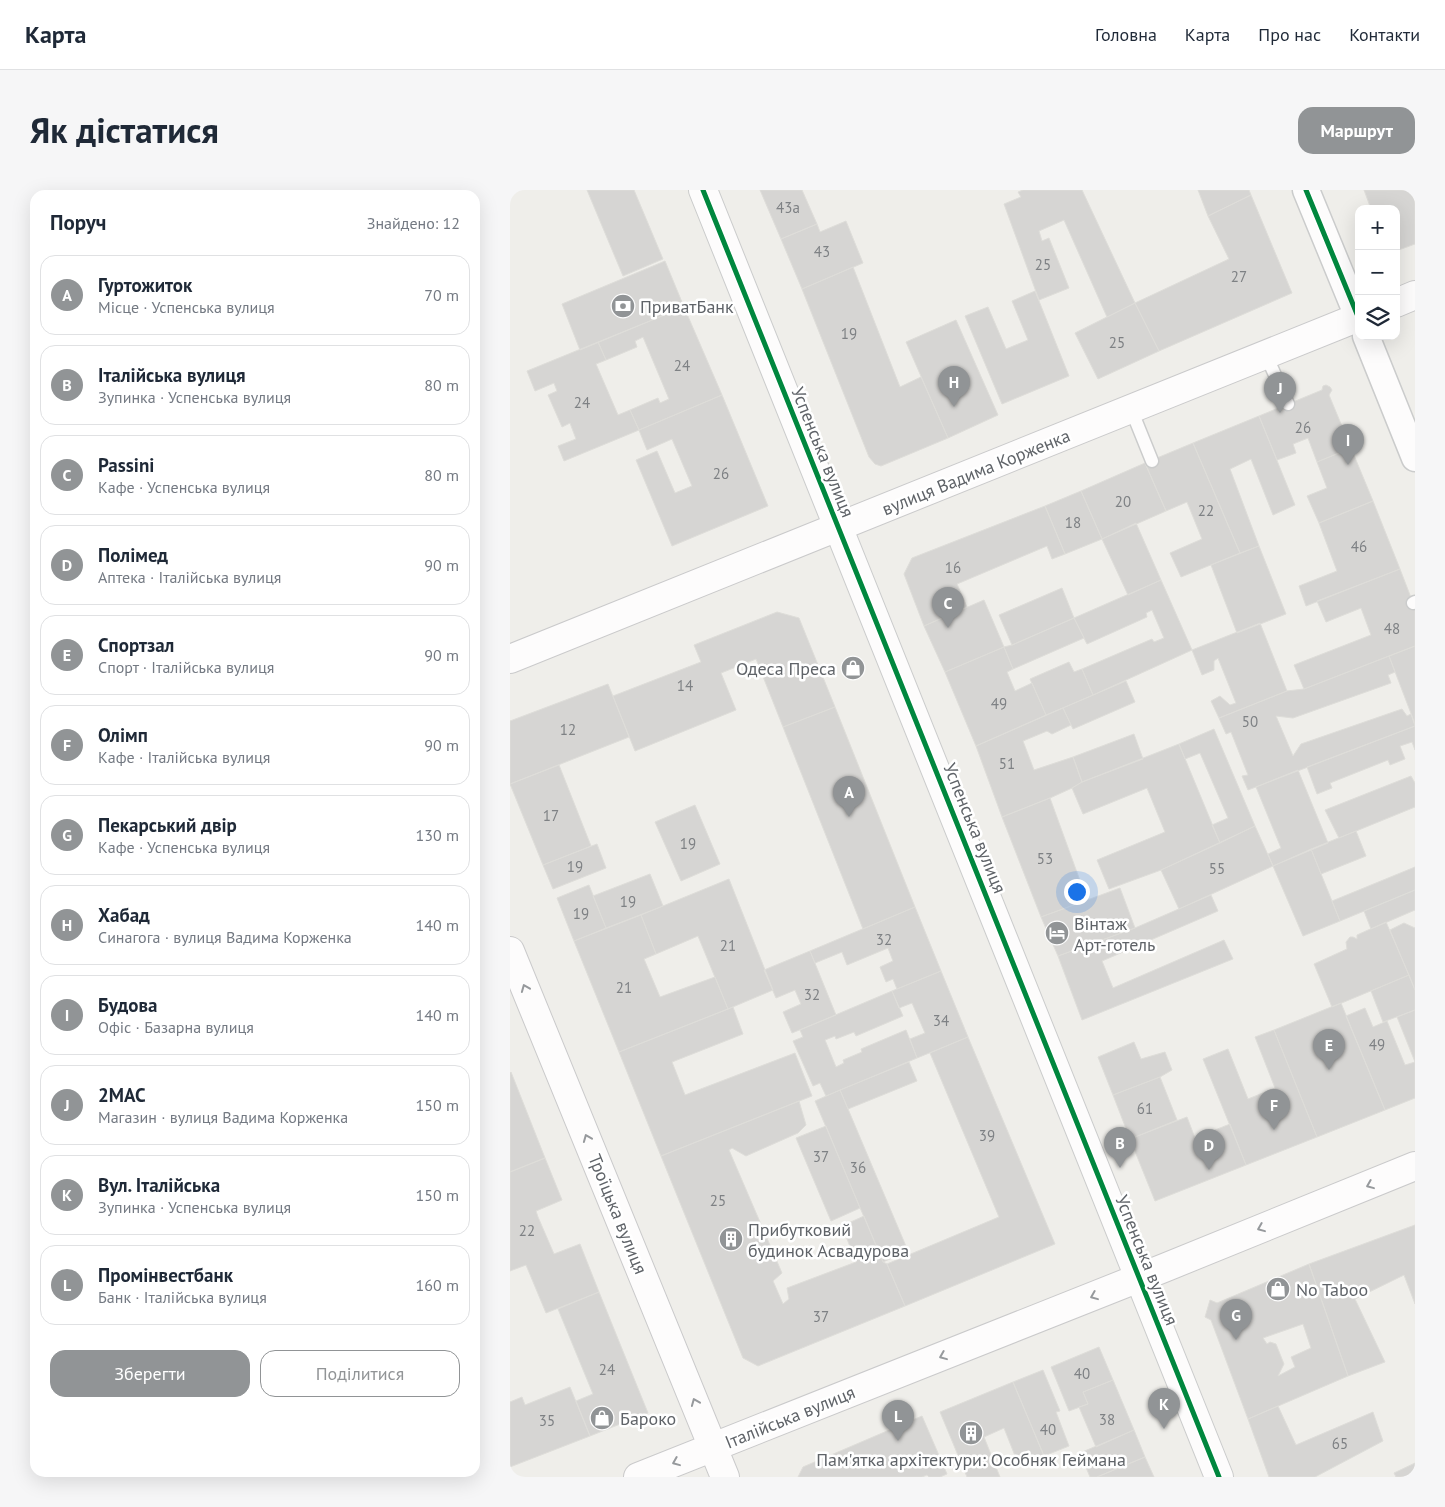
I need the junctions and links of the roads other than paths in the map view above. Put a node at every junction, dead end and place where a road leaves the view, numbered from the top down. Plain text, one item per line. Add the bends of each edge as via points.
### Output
1 (703, 190) edge
2 (1306, 190) edge
3 (1415, 295) edge
4 (1400, 301) edge
5 (1355, 308) edge
6 (1355, 320) edge
7 (1368, 340) edge
8 (1266, 355) junction
9 (1288, 404) dead end
10 (1131, 410) junction
11 (1415, 458) edge
12 (1152, 461) dead end
13 (839, 527) junction
14 (510, 659) edge
15 (510, 951) edge
16 (1415, 1166) edge
17 (1139, 1278) junction
18 (713, 1447) junction
19 (638, 1477) edge
20 (725, 1477) edge
21 (1219, 1477) edge

1 - 13 main road, Успенська вулиця
2 - 5 street
3 - 4 main road
6 - 8 main road, вулиця Вадима Корженка
7 - 11 street
8 - 9 lane
8 - 10 main road, вулиця Вадима Корженка
10 - 12 lane
10 - 13 main road, вулиця Вадима Корженка
13 - 14 main road, вулиця Вадима Корженка
13 - 17 main road, Успенська вулиця
18 -> 15 main road, Троїцька вулиця
16 -> 17 main road, Італійська вулиця
17 -> 18 main road, Італійська вулиця
17 - 21 main road, Успенська вулиця
18 -> 19 main road, Італійська вулиця
18 - 20 main road, Троїцька вулиця

